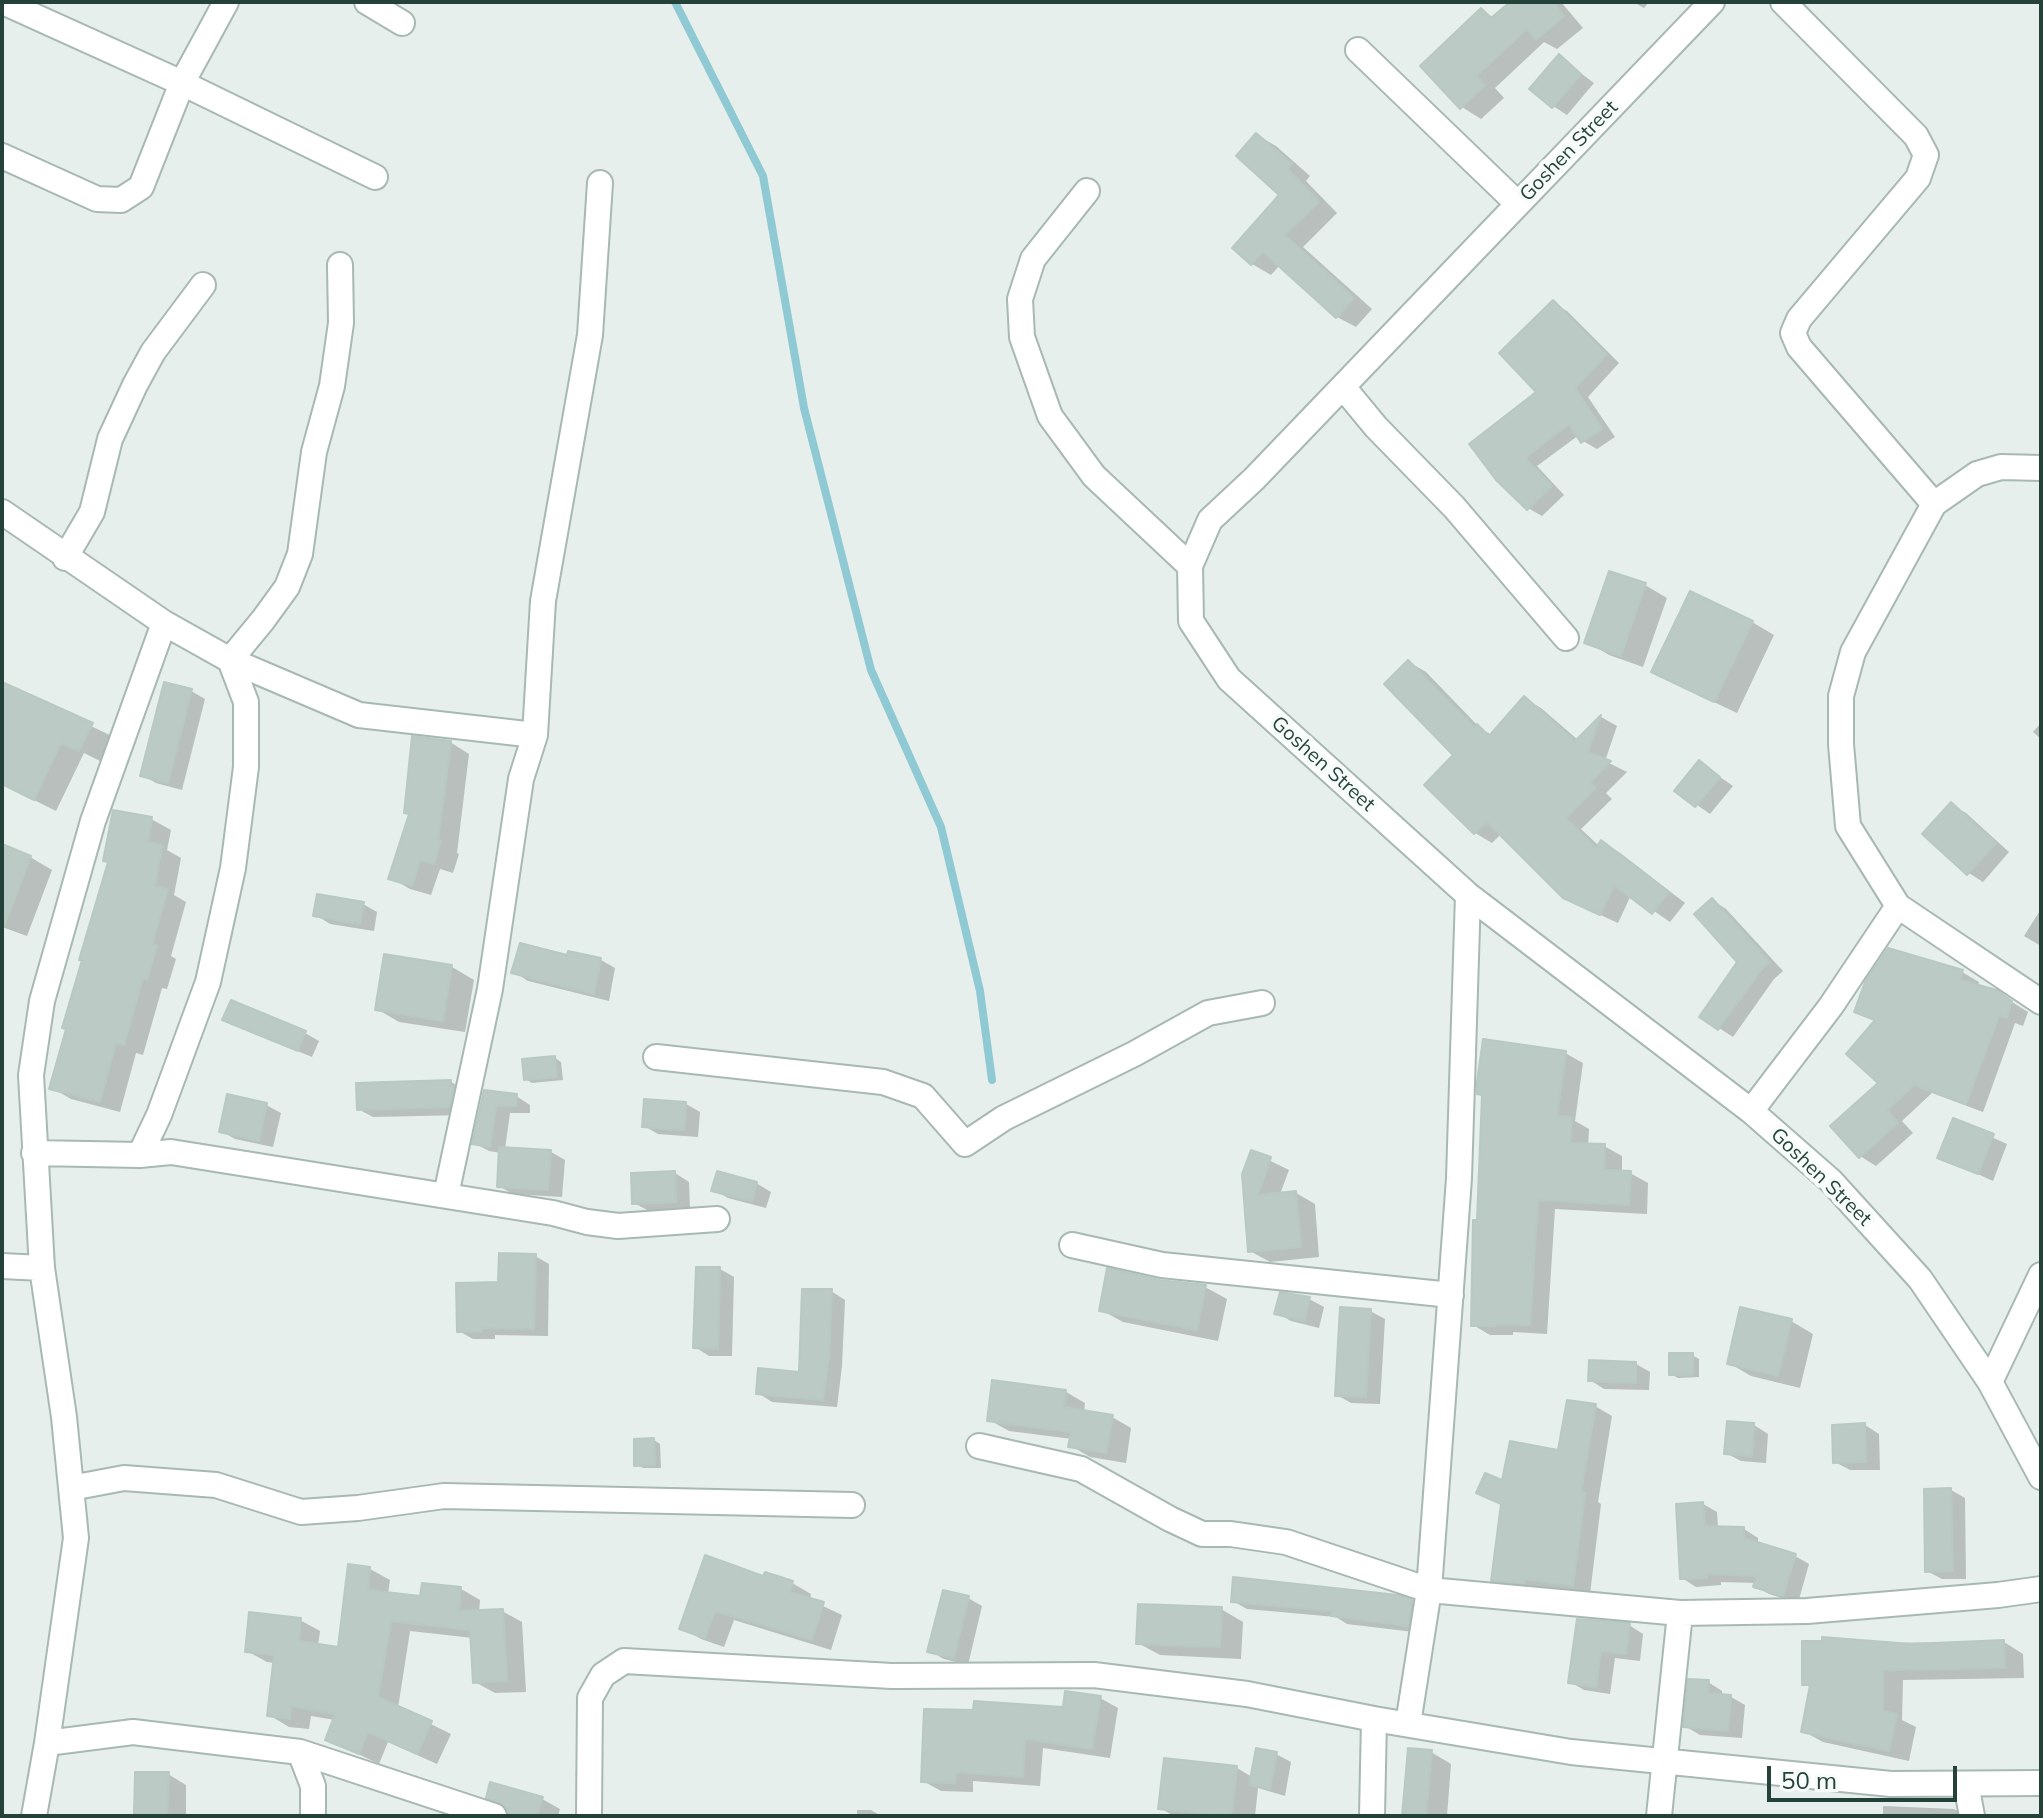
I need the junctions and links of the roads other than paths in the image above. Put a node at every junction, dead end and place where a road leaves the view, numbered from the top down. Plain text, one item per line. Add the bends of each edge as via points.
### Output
1 (3, 2) edge
2 (226, 2) edge
3 (367, 2) edge
4 (1712, 2) edge
5 (1783, 2) edge
6 (402, 23) dead end
7 (1358, 50) dead end
8 (182, 83) junction
9 (2, 156) edge
10 (375, 177) dead end
11 (600, 183) dead end
12 (1087, 191) dead end
13 (1518, 204) junction
14 (340, 265) dead end
15 (203, 285) dead end
16 (1343, 387) junction
17 (2041, 468) edge
18 (1934, 504) junction
19 (2, 512) edge
20 (65, 558) junction
21 (1190, 566) junction
22 (164, 623) junction
23 (1566, 638) dead end
24 (230, 660) junction
25 (535, 735) junction
26 (1468, 895) junction
27 (1898, 906) junction
28 (2041, 1002) edge
29 (1262, 1003) dead end
30 (656, 1057) dead end
31 (1751, 1111) junction
32 (34, 1153) junction
33 (140, 1155) junction
34 (446, 1195) junction
35 (717, 1219) dead end
36 (1072, 1245) dead end
37 (2, 1266) edge
38 (42, 1268) junction
39 (2041, 1275) edge
40 (1451, 1295) junction
41 (1990, 1382) junction
42 (979, 1446) dead end
43 (2041, 1477) edge
44 (71, 1488) junction
45 (852, 1505) dead end
46 (2041, 1589) edge
47 (1429, 1590) junction
48 (1680, 1613) junction
49 (1374, 1719) junction
50 (1408, 1724) junction
51 (47, 1743) junction
52 (300, 1752) junction
53 (1666, 1760) junction
54 (2041, 1783) edge
55 (1966, 1784) junction
56 (34, 1816) edge
57 (313, 1816) edge
58 (494, 1816) edge
59 (589, 1816) edge
60 (1372, 1816) edge
61 (1659, 1816) edge
62 (1972, 1816) edge

1 - 8 street
2 - 8 street
3 - 6 street
4 - 13 street, Goshen Street
5 - 18 street via 1916,136 1926,155 1918,178 1799,319 1793,333 1799,347
7 - 13 street
8 - 9 street via 141,187 121,200 97,199
8 - 10 street
11 - 25 street via 590,335 543,601
12 - 21 street via 1033,259 1020,299 1022,337 1050,416 1094,476
13 - 16 street, Goshen Street
14 - 24 street via 341,323 332,386 314,452 300,554 287,587
15 - 20 street via 135,385 110,439 92,512
16 - 21 street, Goshen Street via 1210,520
16 - 23 street
17 - 18 street via 2001,467 1977,474
18 - 27 street via 1853,652 1841,696 1848,826
19 - 20 street
20 - 22 street
21 - 26 street, Goshen Street via 1191,621 1229,679
22 - 24 street
22 - 32 street via 93,821 42,1001 31,1075
24 - 25 street via 359,715
24 - 33 street via 246,702 246,767 233,868 208,982
25 - 34 street via 521,779 490,989
26 - 31 street, Goshen Street
26 - 40 street
27 - 28 street
27 - 31 street
29 - 30 street via 1208,1013 1004,1118 965,1144 923,1096 883,1082
31 - 41 street, Goshen Street via 1831,1181 1920,1279
32 - 33 street
32 - 38 street
33 - 34 street via 171,1152
34 - 35 street via 618,1226
36 - 40 street via 1162,1265
37 - 38 street
38 - 44 street
39 - 41 street
40 - 47 street
41 - 43 street, Goshen Street
42 - 47 street via 1081,1469 1202,1534 1286,1542
44 - 45 street via 124,1478 216,1485 301,1512 444,1496
44 - 51 street via 76,1538
46 - 48 street via 1807,1611
47 - 48 street
47 - 50 street
48 - 53 street
49 - 50 street
49 - 59 street via 1247,1694 1094,1675 892,1676 624,1661 603,1675 590,1698
49 - 60 street
50 - 53 street via 1571,1752
51 - 52 street via 133,1732
51 - 56 street
52 - 57 street via 313,1786
52 - 58 street
53 - 55 street via 1891,1784
53 - 61 street
54 - 55 street
55 - 62 street

